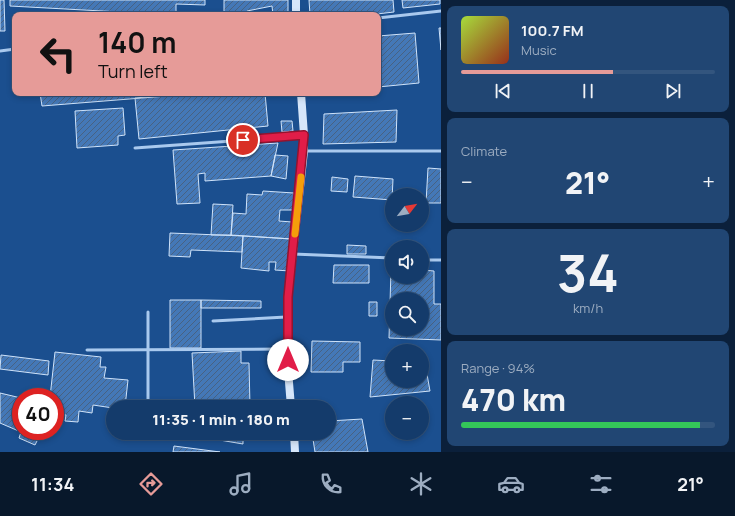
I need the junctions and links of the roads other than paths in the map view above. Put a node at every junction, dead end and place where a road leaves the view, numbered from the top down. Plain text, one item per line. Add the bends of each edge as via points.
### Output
1 (296, 0) edge
2 (296, 12) edge
3 (441, 12) edge
4 (381, 18) edge
5 (12, 49) edge
6 (0, 50) edge
7 (301, 96) edge
8 (304, 135) junction
9 (135, 148) dead end
10 (304, 151) junction
11 (441, 152) edge
12 (293, 254) junction
13 (385, 258) edge
14 (429, 260) edge
15 (441, 260) edge
16 (148, 312) dead end
17 (288, 317) junction
18 (213, 321) dead end
19 (148, 349) junction
20 (288, 349) junction
21 (87, 350) dead end
22 (148, 400) edge
23 (290, 400) edge
24 (294, 440) edge
25 (295, 452) edge

1 - 2 street
3 - 4 lane
5 - 6 lane
7 - 8 street
8 - 9 lane
8 - 10 street
10 - 11 lane
10 - 12 street
12 - 13 lane
12 - 17 street
14 - 15 lane
16 - 19 lane
17 - 18 lane
17 - 20 street
19 - 20 lane
19 - 21 lane
19 - 22 lane
20 - 23 street
24 - 25 street

